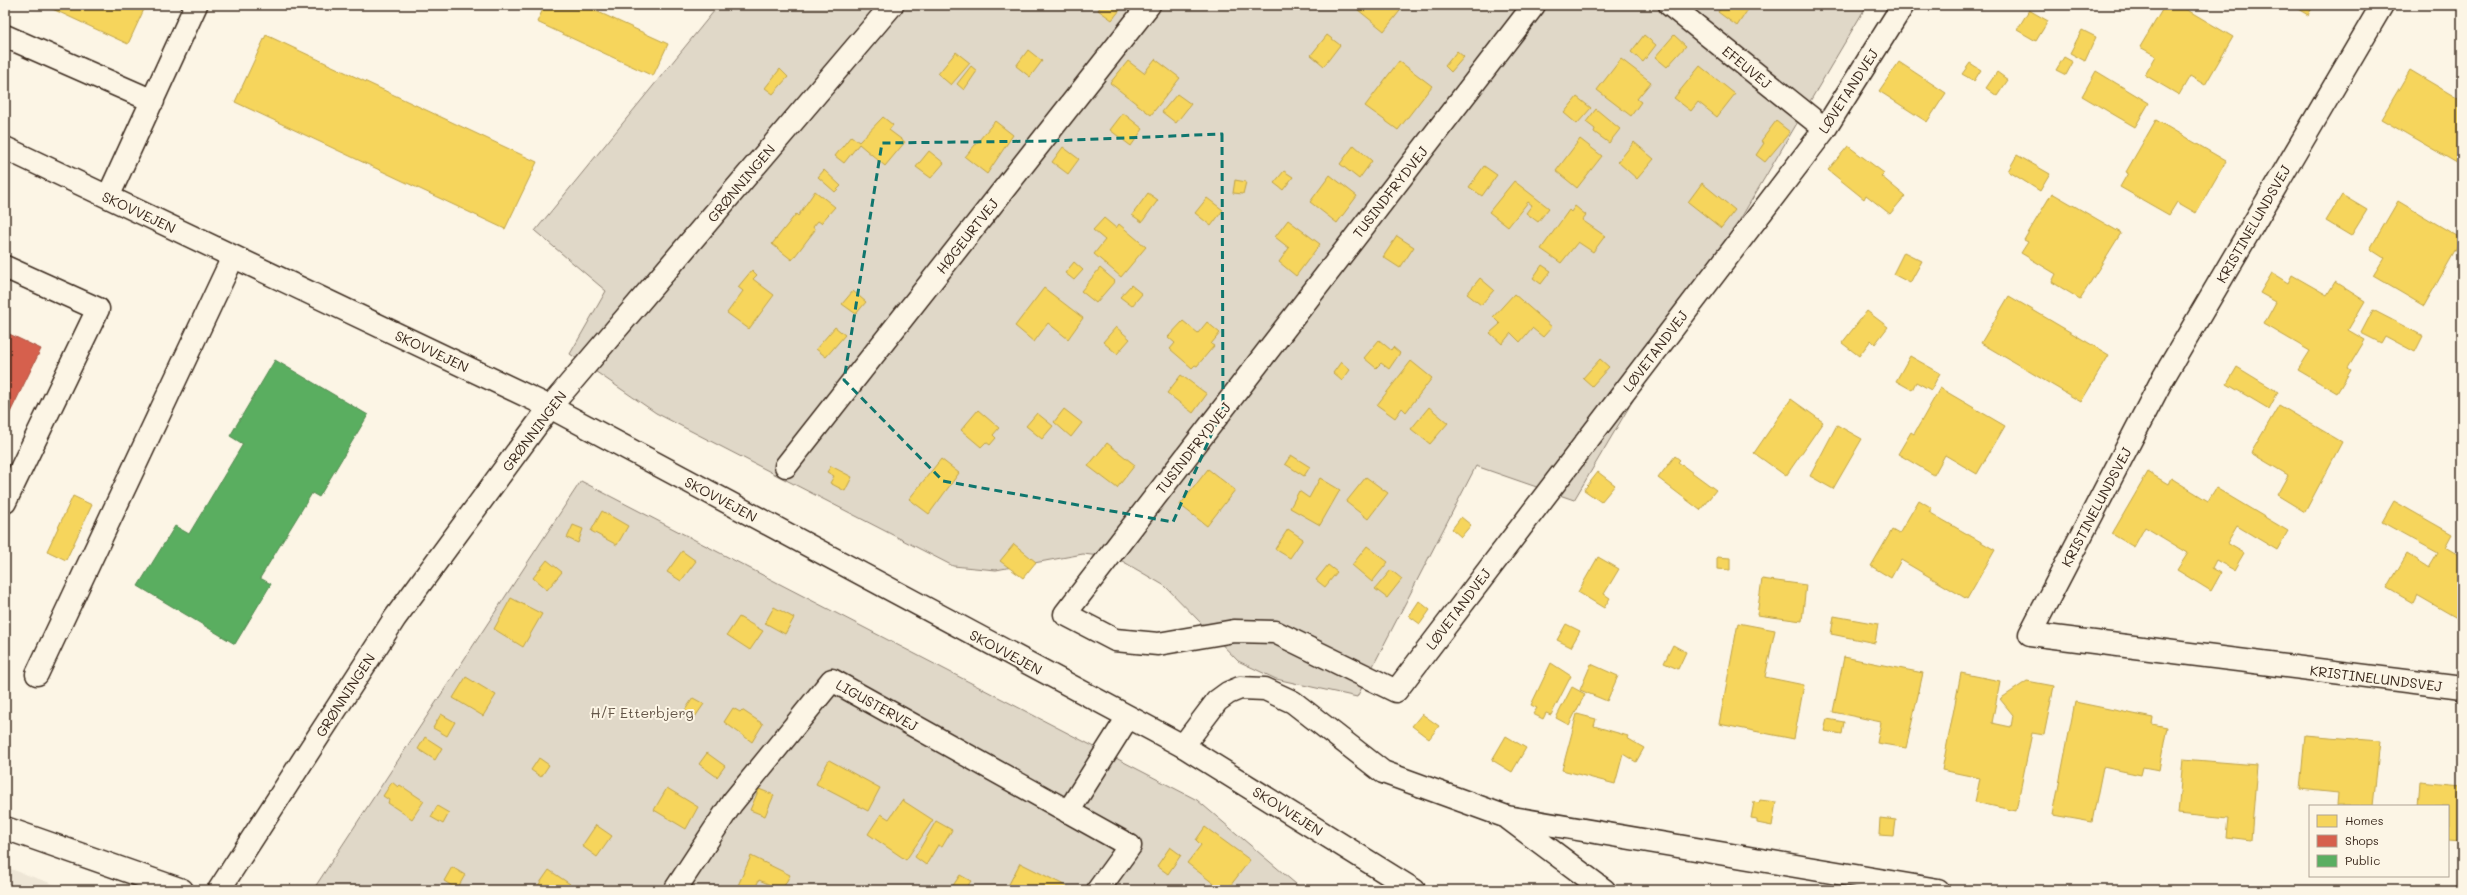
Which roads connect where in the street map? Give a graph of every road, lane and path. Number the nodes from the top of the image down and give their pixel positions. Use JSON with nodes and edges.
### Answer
{"nodes":[{"id":1,"x":196,"y":5,"type":"edge"},
{"id":2,"x":892,"y":5,"type":"edge"},
{"id":3,"x":1149,"y":5,"type":"edge"},
{"id":4,"x":1534,"y":5,"type":"edge"},
{"id":5,"x":1670,"y":5,"type":"edge"},
{"id":6,"x":1903,"y":5,"type":"edge"},
{"id":7,"x":2382,"y":5,"type":"edge"},
{"id":8,"x":5,"y":36,"type":"edge"},
{"id":9,"x":153,"y":101,"type":"junction"},
{"id":10,"x":1825,"y":129,"type":"junction"},
{"id":11,"x":5,"y":148,"type":"edge"},
{"id":12,"x":108,"y":197,"type":"junction"},
{"id":13,"x":233,"y":257,"type":"junction"},
{"id":14,"x":5,"y":267,"type":"edge"},
{"id":15,"x":550,"y":407,"type":"junction"},
{"id":16,"x":786,"y":466,"type":"dead end"},
{"id":17,"x":5,"y":502,"type":"edge"},
{"id":18,"x":37,"y":674,"type":"dead end"},
{"id":19,"x":2462,"y":688,"type":"edge"},
{"id":20,"x":1396,"y":691,"type":"joint"},
{"id":21,"x":1128,"y":717,"type":"junction"},
{"id":22,"x":1183,"y":746,"type":"junction"},
{"id":23,"x":1068,"y":812,"type":"junction"},
{"id":24,"x":1507,"y":817,"type":"junction"},
{"id":25,"x":5,"y":828,"type":"edge"},
{"id":26,"x":182,"y":890,"type":"edge"},
{"id":27,"x":219,"y":890,"type":"edge"},
{"id":28,"x":675,"y":890,"type":"edge"},
{"id":29,"x":1098,"y":890,"type":"edge"},
{"id":30,"x":1414,"y":890,"type":"edge"},
{"id":31,"x":1604,"y":890,"type":"edge"},
{"id":32,"x":1938,"y":890,"type":"edge"}],
"edges":[{"from":1,"to":9,"type":"street"},
{"from":2,"to":15,"type":"street","name":"GRØNNINGEN"},
{"from":3,"to":16,"type":"street","name":"HØGEURTVEJ"},
{"from":4,"to":20,"type":"street","name":"TUSINDFRYDVEJ"},
{"from":5,"to":10,"type":"street","name":"EFEUVEJ"},
{"from":6,"to":10,"type":"street","name":"LØVETANDVEJ"},
{"from":7,"to":19,"type":"street","name":"KRISTINELUNDSVEJ"},
{"from":8,"to":9,"type":"street"},
{"from":9,"to":12,"type":"street"},
{"from":10,"to":20,"type":"street","name":"LØVETANDVEJ"},
{"from":11,"to":12,"type":"street","name":"SKOVVEJEN"},
{"from":12,"to":13,"type":"street","name":"SKOVVEJEN"},
{"from":13,"to":15,"type":"street","name":"SKOVVEJEN"},
{"from":13,"to":18,"type":"street"},
{"from":14,"to":17,"type":"street"},
{"from":15,"to":21,"type":"street","name":"SKOVVEJEN"},
{"from":15,"to":27,"type":"street","name":"GRØNNINGEN"},
{"from":21,"to":22,"type":"street","name":"SKOVVEJEN"},
{"from":21,"to":23,"type":"street"},
{"from":22,"to":24,"type":"street"},
{"from":22,"to":30,"type":"street","name":"SKOVVEJEN"},
{"from":23,"to":28,"type":"street","name":"LIGUSTERVEJ"},
{"from":23,"to":29,"type":"street","name":"LIGUSTERVEJ"},
{"from":24,"to":31,"type":"street"},
{"from":24,"to":32,"type":"street"},
{"from":25,"to":26,"type":"street"}]}
